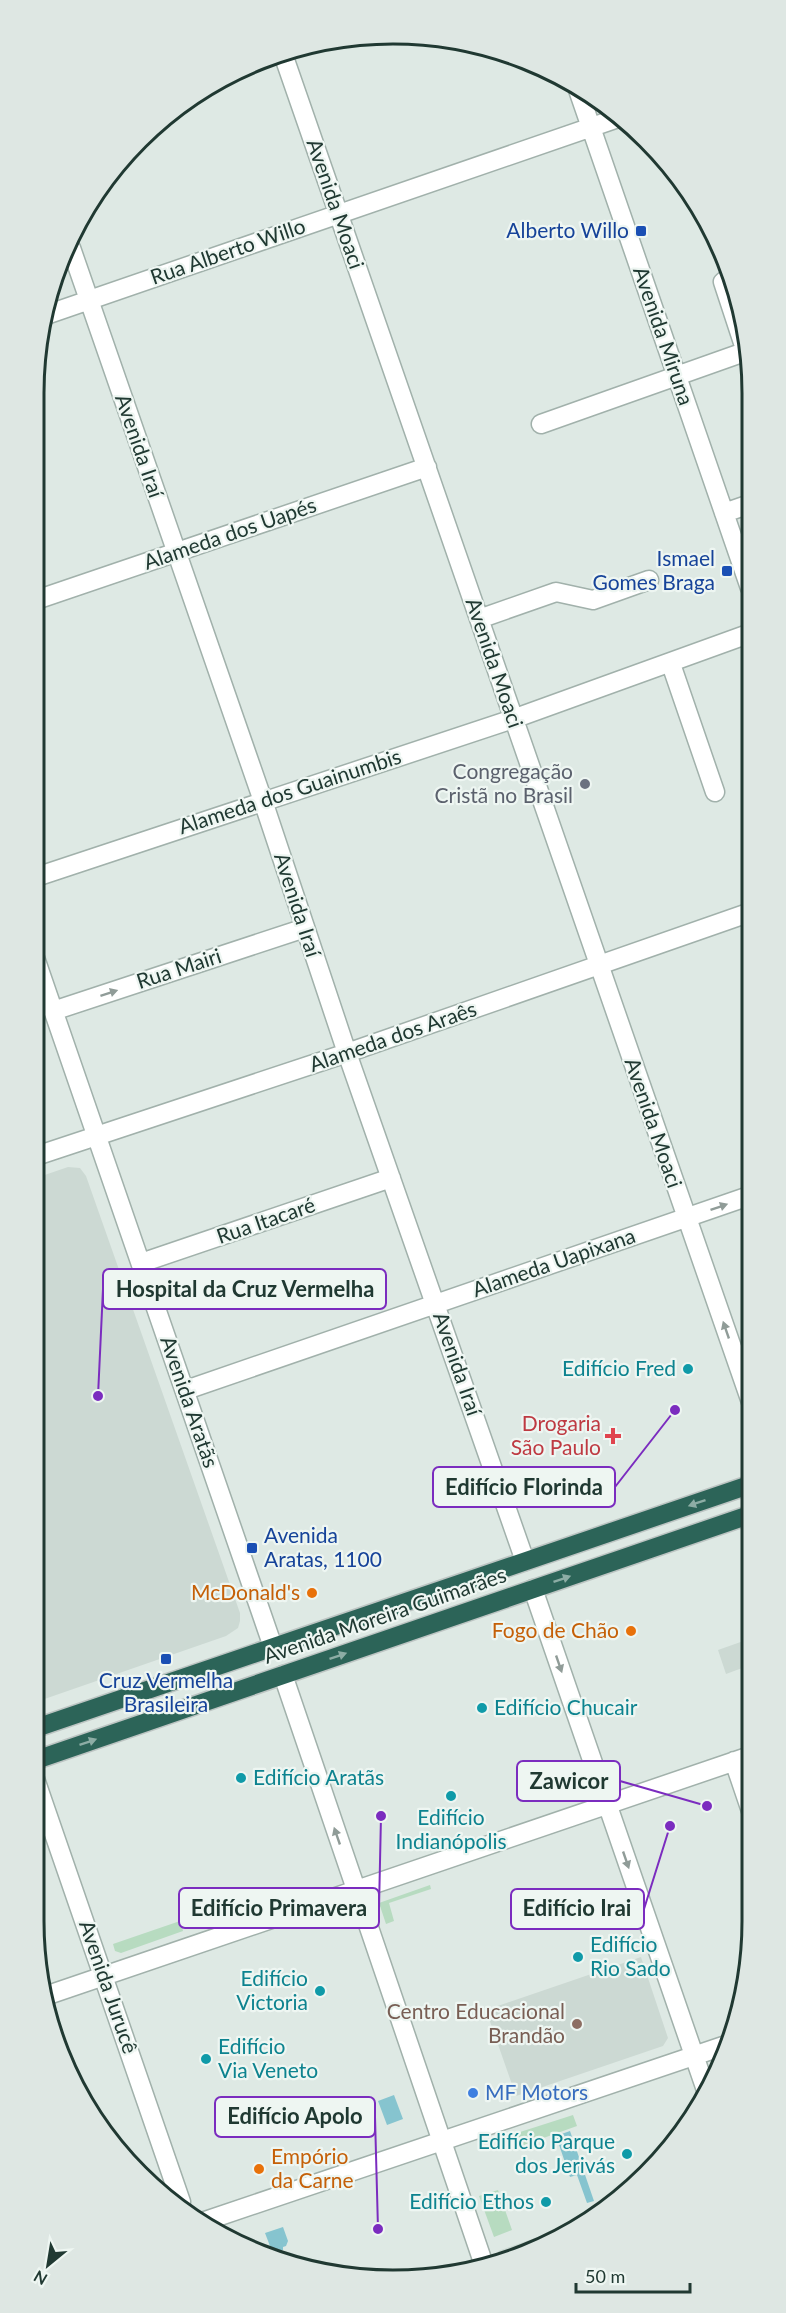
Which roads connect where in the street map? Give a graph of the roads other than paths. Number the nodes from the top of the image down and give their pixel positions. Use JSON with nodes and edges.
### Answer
{"nodes":[{"id":1,"x":285,"y":61,"type":"edge"},
{"id":2,"x":581,"y":98,"type":"edge"},
{"id":3,"x":611,"y":120,"type":"edge"},
{"id":4,"x":591,"y":127,"type":"junction"},
{"id":5,"x":339,"y":214,"type":"junction"},
{"id":6,"x":73,"y":253,"type":"edge"},
{"id":7,"x":724,"y":281,"type":"edge"},
{"id":8,"x":88,"y":300,"type":"junction"},
{"id":9,"x":732,"y":306,"type":"edge"},
{"id":10,"x":53,"y":313,"type":"edge"},
{"id":11,"x":741,"y":354,"type":"edge"},
{"id":12,"x":677,"y":376,"type":"junction"},
{"id":13,"x":541,"y":424,"type":"dead end"},
{"id":14,"x":427,"y":467,"type":"junction"},
{"id":15,"x":742,"y":507,"type":"edge"},
{"id":16,"x":724,"y":513,"type":"junction"},
{"id":17,"x":177,"y":551,"type":"junction"},
{"id":18,"x":742,"y":565,"type":"edge"},
{"id":19,"x":649,"y":580,"type":"dead end"},
{"id":20,"x":44,"y":597,"type":"edge"},
{"id":21,"x":479,"y":619,"type":"junction"},
{"id":22,"x":742,"y":636,"type":"edge"},
{"id":23,"x":671,"y":664,"type":"junction"},
{"id":24,"x":513,"y":718,"type":"junction"},
{"id":25,"x":715,"y":792,"type":"dead end"},
{"id":26,"x":263,"y":801,"type":"junction"},
{"id":27,"x":44,"y":874,"type":"edge"},
{"id":28,"x":742,"y":915,"type":"edge"},
{"id":29,"x":305,"y":927,"type":"junction"},
{"id":30,"x":599,"y":966,"type":"junction"},
{"id":31,"x":44,"y":984,"type":"edge"},
{"id":32,"x":53,"y":1011,"type":"junction"},
{"id":33,"x":347,"y":1053,"type":"junction"},
{"id":34,"x":97,"y":1134,"type":"junction"},
{"id":35,"x":44,"y":1153,"type":"edge"},
{"id":36,"x":391,"y":1178,"type":"junction"},
{"id":37,"x":742,"y":1198,"type":"edge"},
{"id":38,"x":686,"y":1218,"type":"junction"},
{"id":39,"x":141,"y":1263,"type":"junction"},
{"id":40,"x":435,"y":1303,"type":"junction"},
{"id":41,"x":742,"y":1378,"type":"edge"},
{"id":42,"x":186,"y":1390,"type":"junction"},
{"id":43,"x":742,"y":1487,"type":"edge"},
{"id":44,"x":742,"y":1517,"type":"edge"},
{"id":45,"x":525,"y":1561,"type":"junction"},
{"id":46,"x":533,"y":1589,"type":"junction"},
{"id":47,"x":273,"y":1647,"type":"junction"},
{"id":48,"x":283,"y":1675,"type":"junction"},
{"id":49,"x":44,"y":1725,"type":"edge"},
{"id":50,"x":44,"y":1757,"type":"edge"},
{"id":51,"x":742,"y":1758,"type":"edge"},
{"id":52,"x":734,"y":1761,"type":"junction"},
{"id":53,"x":742,"y":1785,"type":"edge"},
{"id":54,"x":44,"y":1804,"type":"edge"},
{"id":55,"x":607,"y":1804,"type":"junction"},
{"id":56,"x":356,"y":1891,"type":"junction"},
{"id":57,"x":104,"y":1976,"type":"junction"},
{"id":58,"x":51,"y":1994,"type":"edge"},
{"id":59,"x":718,"y":2048,"type":"edge"},
{"id":60,"x":694,"y":2056,"type":"junction"},
{"id":61,"x":703,"y":2082,"type":"edge"},
{"id":62,"x":441,"y":2140,"type":"junction"},
{"id":63,"x":179,"y":2196,"type":"edge"},
{"id":64,"x":211,"y":2219,"type":"edge"},
{"id":65,"x":482,"y":2258,"type":"edge"}],
"edges":[{"from":1,"to":5,"type":"street","name":"Avenida Moaci"},
{"from":2,"to":4,"type":"street","name":"Avenida Miruna"},
{"from":3,"to":4,"type":"street","name":"Rua Alberto Willo"},
{"from":4,"to":5,"type":"street","name":"Rua Alberto Willo"},
{"from":4,"to":12,"type":"street","name":"Avenida Miruna"},
{"from":5,"to":8,"type":"street","name":"Rua Alberto Willo"},
{"from":5,"to":14,"type":"street","name":"Avenida Moaci"},
{"from":6,"to":8,"type":"street","name":"Avenida Iraí"},
{"from":7,"to":9,"type":"street"},
{"from":8,"to":10,"type":"street","name":"Rua Alberto Willo"},
{"from":8,"to":17,"type":"street","name":"Avenida Iraí"},
{"from":11,"to":12,"type":"street"},
{"from":12,"to":13,"type":"street"},
{"from":12,"to":16,"type":"street","name":"Avenida Miruna"},
{"from":14,"to":17,"type":"street","name":"Alameda dos Uapés"},
{"from":14,"to":21,"type":"street","name":"Avenida Moaci"},
{"from":15,"to":16,"type":"street"},
{"from":16,"to":18,"type":"street","name":"Avenida Miruna"},
{"from":17,"to":20,"type":"street","name":"Alameda dos Uapés"},
{"from":17,"to":26,"type":"street","name":"Avenida Iraí"},
{"from":19,"to":21,"type":"street"},
{"from":21,"to":24,"type":"street","name":"Avenida Moaci"},
{"from":22,"to":23,"type":"street","name":"Alameda dos Guainumbis"},
{"from":23,"to":24,"type":"street","name":"Alameda dos Guainumbis"},
{"from":23,"to":25,"type":"street"},
{"from":24,"to":26,"type":"street","name":"Alameda dos Guainumbis"},
{"from":24,"to":30,"type":"street","name":"Avenida Moaci"},
{"from":26,"to":27,"type":"street","name":"Alameda dos Guainumbis"},
{"from":26,"to":29,"type":"street","name":"Avenida Iraí"},
{"from":28,"to":30,"type":"street","name":"Alameda dos Araês"},
{"from":32,"to":29,"type":"street","name":"Rua Mairi","one_way":true},
{"from":29,"to":33,"type":"street","name":"Avenida Iraí"},
{"from":30,"to":33,"type":"street","name":"Alameda dos Araês"},
{"from":30,"to":38,"type":"street","name":"Avenida Moaci"},
{"from":31,"to":32,"type":"street","name":"Avenida Aratãs"},
{"from":32,"to":34,"type":"street","name":"Avenida Aratãs"},
{"from":33,"to":34,"type":"street","name":"Alameda dos Araês"},
{"from":33,"to":36,"type":"street","name":"Avenida Iraí"},
{"from":34,"to":35,"type":"street","name":"Alameda dos Araês"},
{"from":34,"to":39,"type":"street","name":"Avenida Aratãs"},
{"from":36,"to":39,"type":"street","name":"Rua Itacaré"},
{"from":36,"to":40,"type":"street","name":"Avenida Iraí"},
{"from":38,"to":37,"type":"street","name":"Alameda Uapixana","one_way":true},
{"from":38,"to":40,"type":"street","name":"Alameda Uapixana"},
{"from":41,"to":38,"type":"street","name":"Avenida Moaci","one_way":true},
{"from":39,"to":42,"type":"street","name":"Avenida Aratãs"},
{"from":40,"to":42,"type":"street","name":"Alameda Uapixana"},
{"from":40,"to":45,"type":"street","name":"Avenida Iraí"},
{"from":42,"to":47,"type":"street","name":"Avenida Aratãs"},
{"from":43,"to":45,"type":"highway","name":"Avenida Moreira Guimarães","one_way":true},
{"from":46,"to":44,"type":"highway","name":"Avenida Moreira Guimarães","one_way":true},
{"from":45,"to":47,"type":"highway","name":"Avenida Moreira Guimarães"},
{"from":48,"to":46,"type":"highway","name":"Avenida Moreira Guimarães","one_way":true},
{"from":46,"to":55,"type":"street","one_way":true},
{"from":47,"to":49,"type":"highway","name":"Avenida Moreira Guimarães"},
{"from":50,"to":48,"type":"highway","name":"Avenida Moreira Guimarães","one_way":true},
{"from":56,"to":48,"type":"street","one_way":true},
{"from":51,"to":52,"type":"street"},
{"from":52,"to":53,"type":"street"},
{"from":52,"to":55,"type":"street"},
{"from":54,"to":57,"type":"street","name":"Avenida Jurucê"},
{"from":55,"to":56,"type":"street"},
{"from":55,"to":60,"type":"street","one_way":true},
{"from":56,"to":57,"type":"street"},
{"from":56,"to":62,"type":"street"},
{"from":57,"to":58,"type":"street"},
{"from":57,"to":63,"type":"street","name":"Avenida Jurucê"},
{"from":59,"to":60,"type":"street"},
{"from":60,"to":61,"type":"street"},
{"from":60,"to":62,"type":"street"},
{"from":62,"to":64,"type":"street"},
{"from":62,"to":65,"type":"street"}]}
